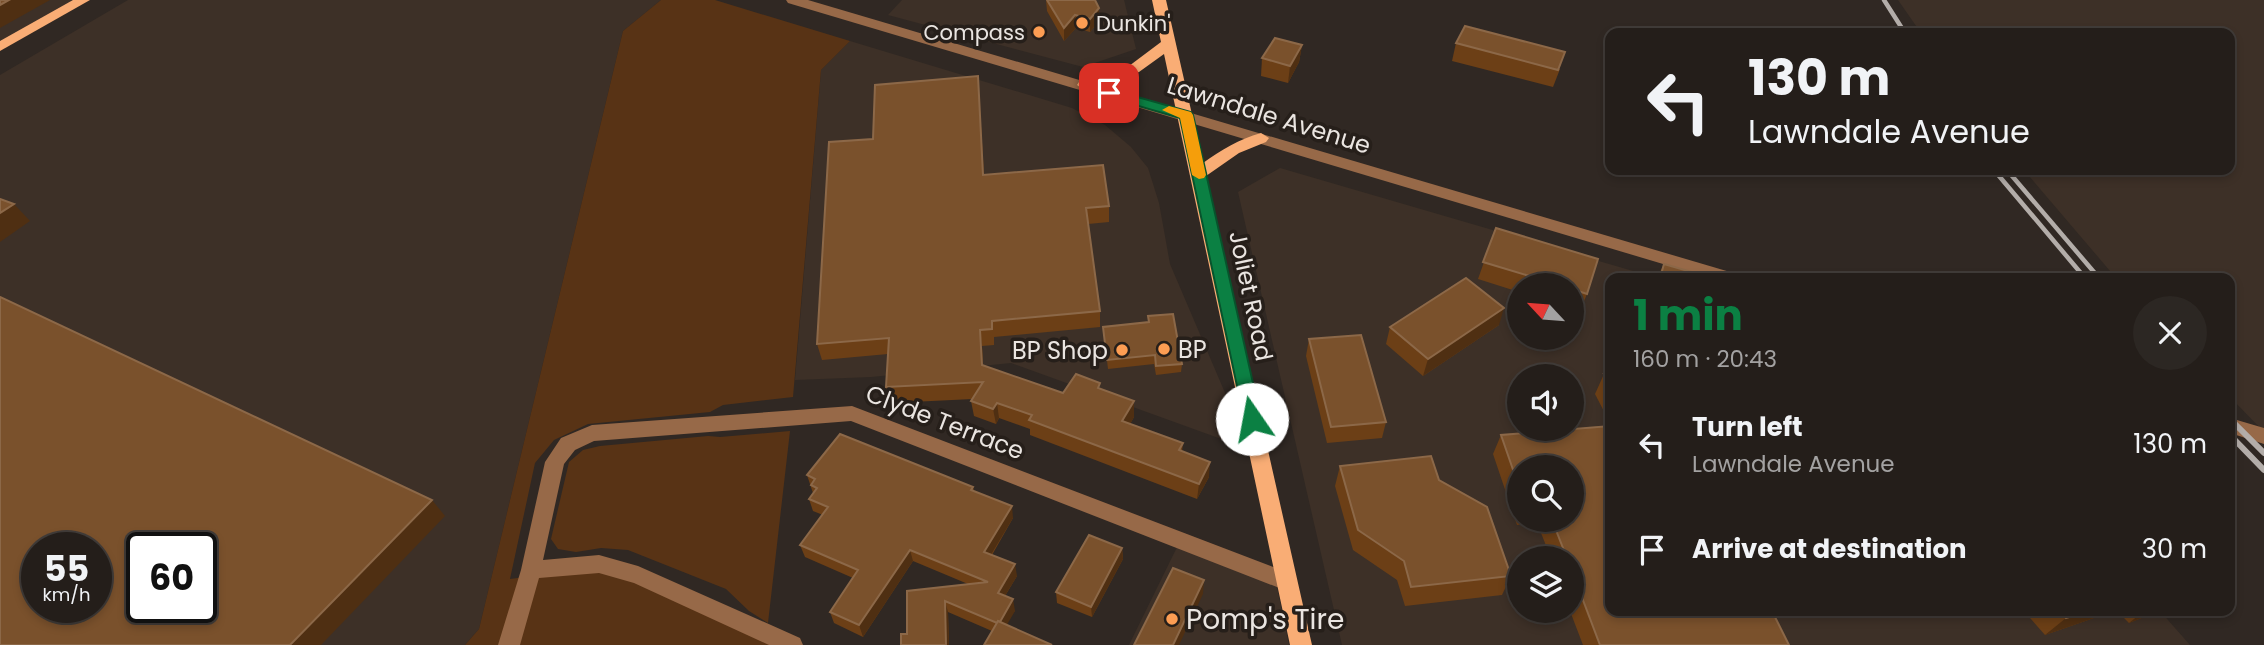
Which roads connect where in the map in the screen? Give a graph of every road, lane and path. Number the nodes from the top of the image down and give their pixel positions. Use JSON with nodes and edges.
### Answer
{"nodes":[{"id":1,"x":83,"y":0,"type":"edge"},
{"id":2,"x":793,"y":0,"type":"edge"},
{"id":3,"x":1159,"y":0,"type":"edge"},
{"id":4,"x":1169,"y":43,"type":"junction"},
{"id":5,"x":0,"y":47,"type":"edge"},
{"id":6,"x":1084,"y":85,"type":"junction"},
{"id":7,"x":1186,"y":115,"type":"junction"},
{"id":8,"x":1261,"y":138,"type":"junction"},
{"id":9,"x":1199,"y":173,"type":"junction"},
{"id":10,"x":1713,"y":273,"type":"edge"},
{"id":11,"x":2235,"y":427,"type":"edge"},
{"id":12,"x":2264,"y":436,"type":"edge"},
{"id":13,"x":531,"y":570,"type":"junction"},
{"id":14,"x":1287,"y":582,"type":"junction"},
{"id":15,"x":509,"y":645,"type":"edge"},
{"id":16,"x":792,"y":645,"type":"edge"},
{"id":17,"x":1301,"y":645,"type":"edge"}],
"edges":[{"from":1,"to":5,"type":"main road"},
{"from":2,"to":6,"type":"street","name":"Lawndale Avenue"},
{"from":3,"to":4,"type":"main road","name":"Joliet Road"},
{"from":4,"to":6,"type":"main road"},
{"from":4,"to":7,"type":"main road","name":"Joliet Road"},
{"from":6,"to":7,"type":"street","name":"Lawndale Avenue"},
{"from":7,"to":8,"type":"street","name":"Lawndale Avenue"},
{"from":7,"to":9,"type":"main road","name":"Joliet Road"},
{"from":8,"to":9,"type":"main road"},
{"from":8,"to":10,"type":"street","name":"Lawndale Avenue"},
{"from":9,"to":14,"type":"main road","name":"Joliet Road"},
{"from":11,"to":12,"type":"street"},
{"from":13,"to":14,"type":"street","name":"Clyde Terrace"},
{"from":13,"to":15,"type":"street"},
{"from":13,"to":16,"type":"street"},
{"from":14,"to":17,"type":"main road","name":"Joliet Road"}]}
